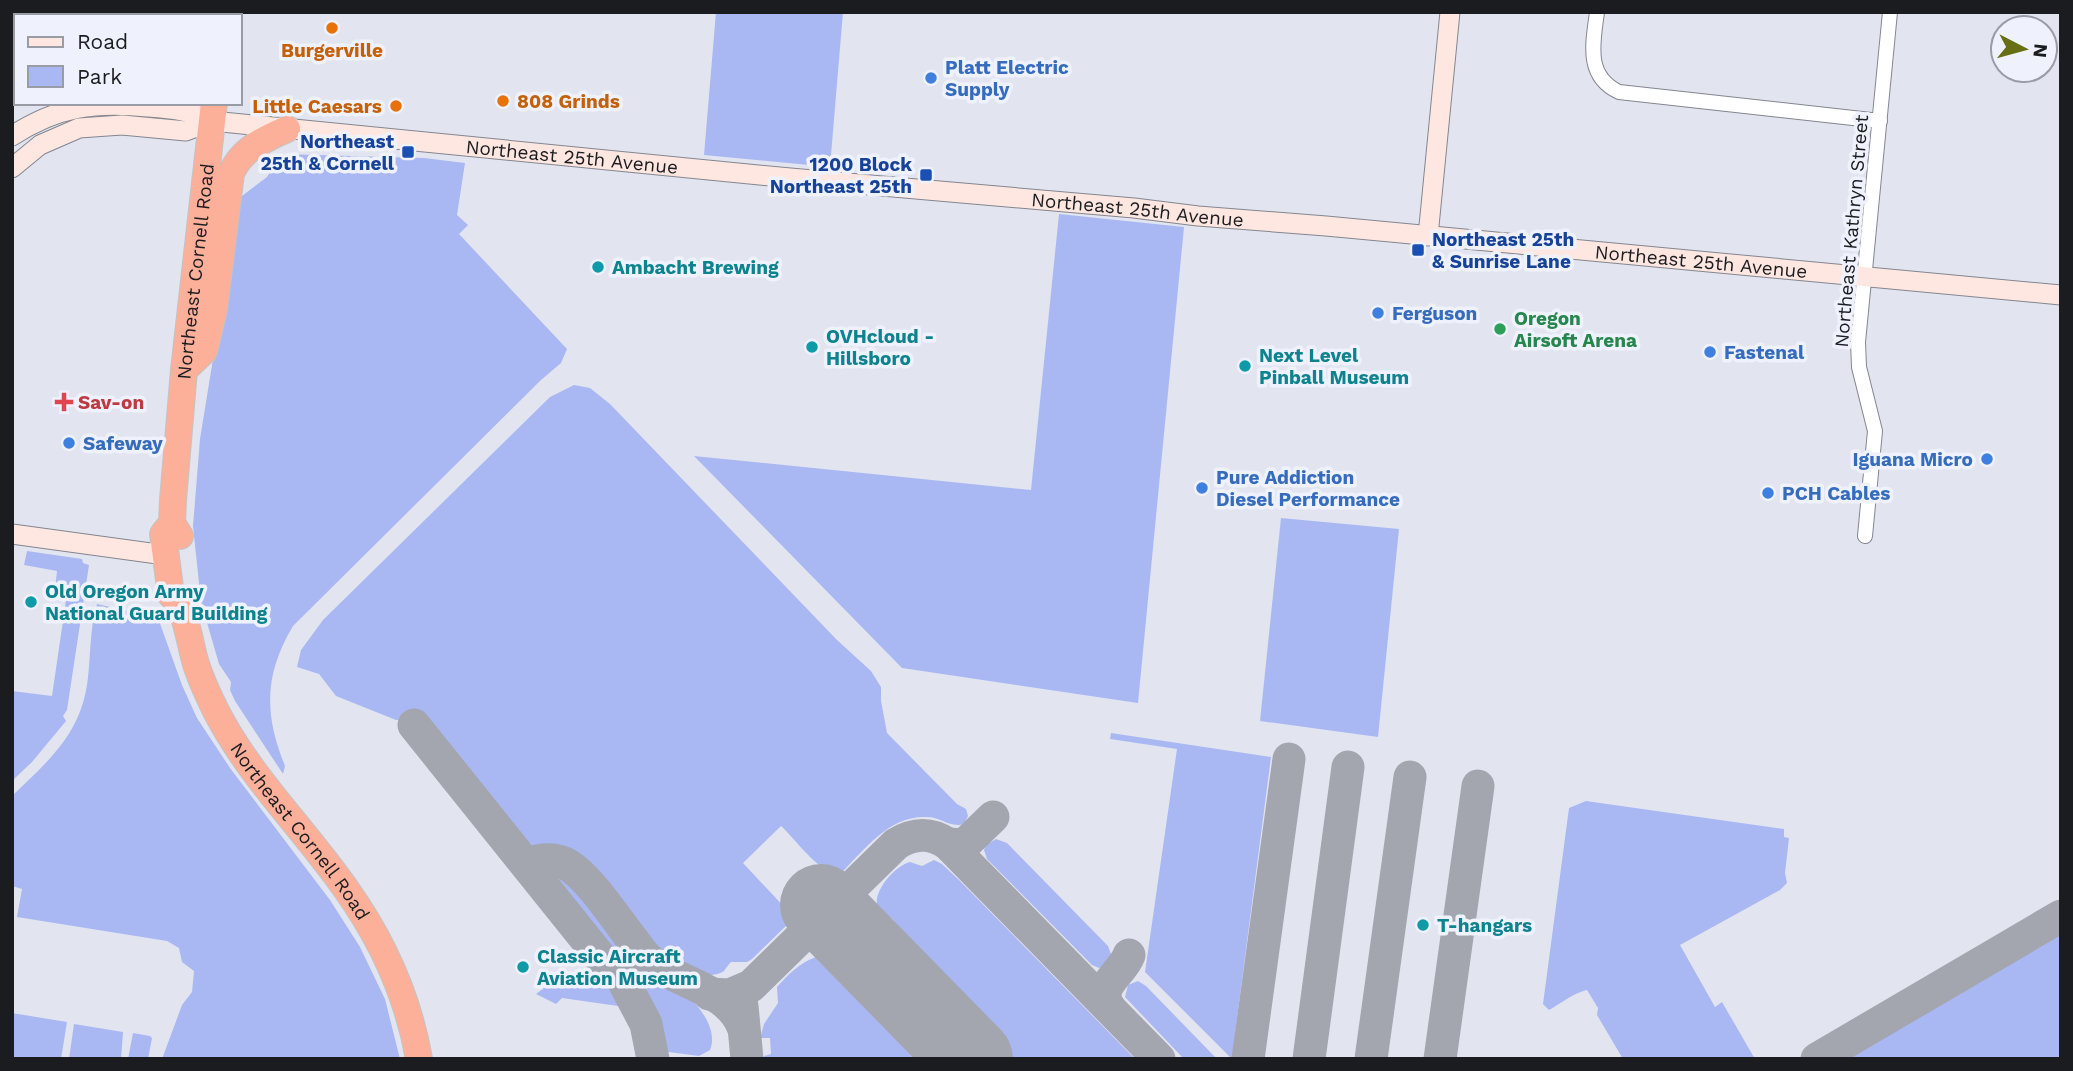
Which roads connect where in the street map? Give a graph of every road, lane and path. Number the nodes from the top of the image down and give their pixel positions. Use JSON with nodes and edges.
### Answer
{"nodes":[{"id":1,"x":1450,"y":12,"type":"edge"},
{"id":2,"x":1597,"y":12,"type":"edge"},
{"id":3,"x":1890,"y":12,"type":"edge"},
{"id":4,"x":99,"y":105,"type":"edge"},
{"id":5,"x":117,"y":105,"type":"edge"},
{"id":6,"x":213,"y":112,"type":"edge"},
{"id":7,"x":1880,"y":121,"type":"junction"},
{"id":8,"x":287,"y":129,"type":"junction"},
{"id":9,"x":12,"y":136,"type":"edge"},
{"id":10,"x":12,"y":168,"type":"edge"},
{"id":11,"x":1428,"y":236,"type":"junction"},
{"id":12,"x":1864,"y":278,"type":"junction"},
{"id":13,"x":2061,"y":295,"type":"edge"},
{"id":14,"x":184,"y":370,"type":"junction"},
{"id":15,"x":172,"y":523,"type":"junction"},
{"id":16,"x":12,"y":534,"type":"edge"},
{"id":17,"x":1865,"y":536,"type":"dead end"},
{"id":18,"x":165,"y":555,"type":"junction"},
{"id":19,"x":179,"y":603,"type":"junction"},
{"id":20,"x":419,"y":1059,"type":"edge"}],
"edges":[{"from":1,"to":11,"type":"main road"},
{"from":2,"to":7,"type":"street"},
{"from":3,"to":7,"type":"street","name":"Northeast Kathryn Street"},
{"from":4,"to":9,"type":"main road","name":"Northeast 25th Avenue"},
{"from":5,"to":6,"type":"main road","name":"Northeast 25th Avenue"},
{"from":6,"to":8,"type":"main road","name":"Northeast 25th Avenue"},
{"from":6,"to":10,"type":"main road","name":"Northeast 25th Avenue"},
{"from":6,"to":14,"type":"highway","name":"Northeast Cornell Road"},
{"from":7,"to":12,"type":"street","name":"Northeast Kathryn Street"},
{"from":8,"to":11,"type":"main road","name":"Northeast 25th Avenue"},
{"from":8,"to":14,"type":"highway"},
{"from":11,"to":12,"type":"main road","name":"Northeast 25th Avenue"},
{"from":12,"to":13,"type":"main road","name":"Northeast 25th Avenue"},
{"from":12,"to":17,"type":"street","name":"Northeast Kathryn Street"},
{"from":14,"to":15,"type":"highway","name":"Northeast Cornell Road"},
{"from":15,"to":18,"type":"highway","name":"Northeast Cornell Road"},
{"from":15,"to":19,"type":"highway","name":"Northeast Cornell Road"},
{"from":16,"to":18,"type":"main road"},
{"from":18,"to":19,"type":"highway","name":"Northeast Cornell Road"},
{"from":19,"to":20,"type":"highway","name":"Northeast Cornell Road"}]}
